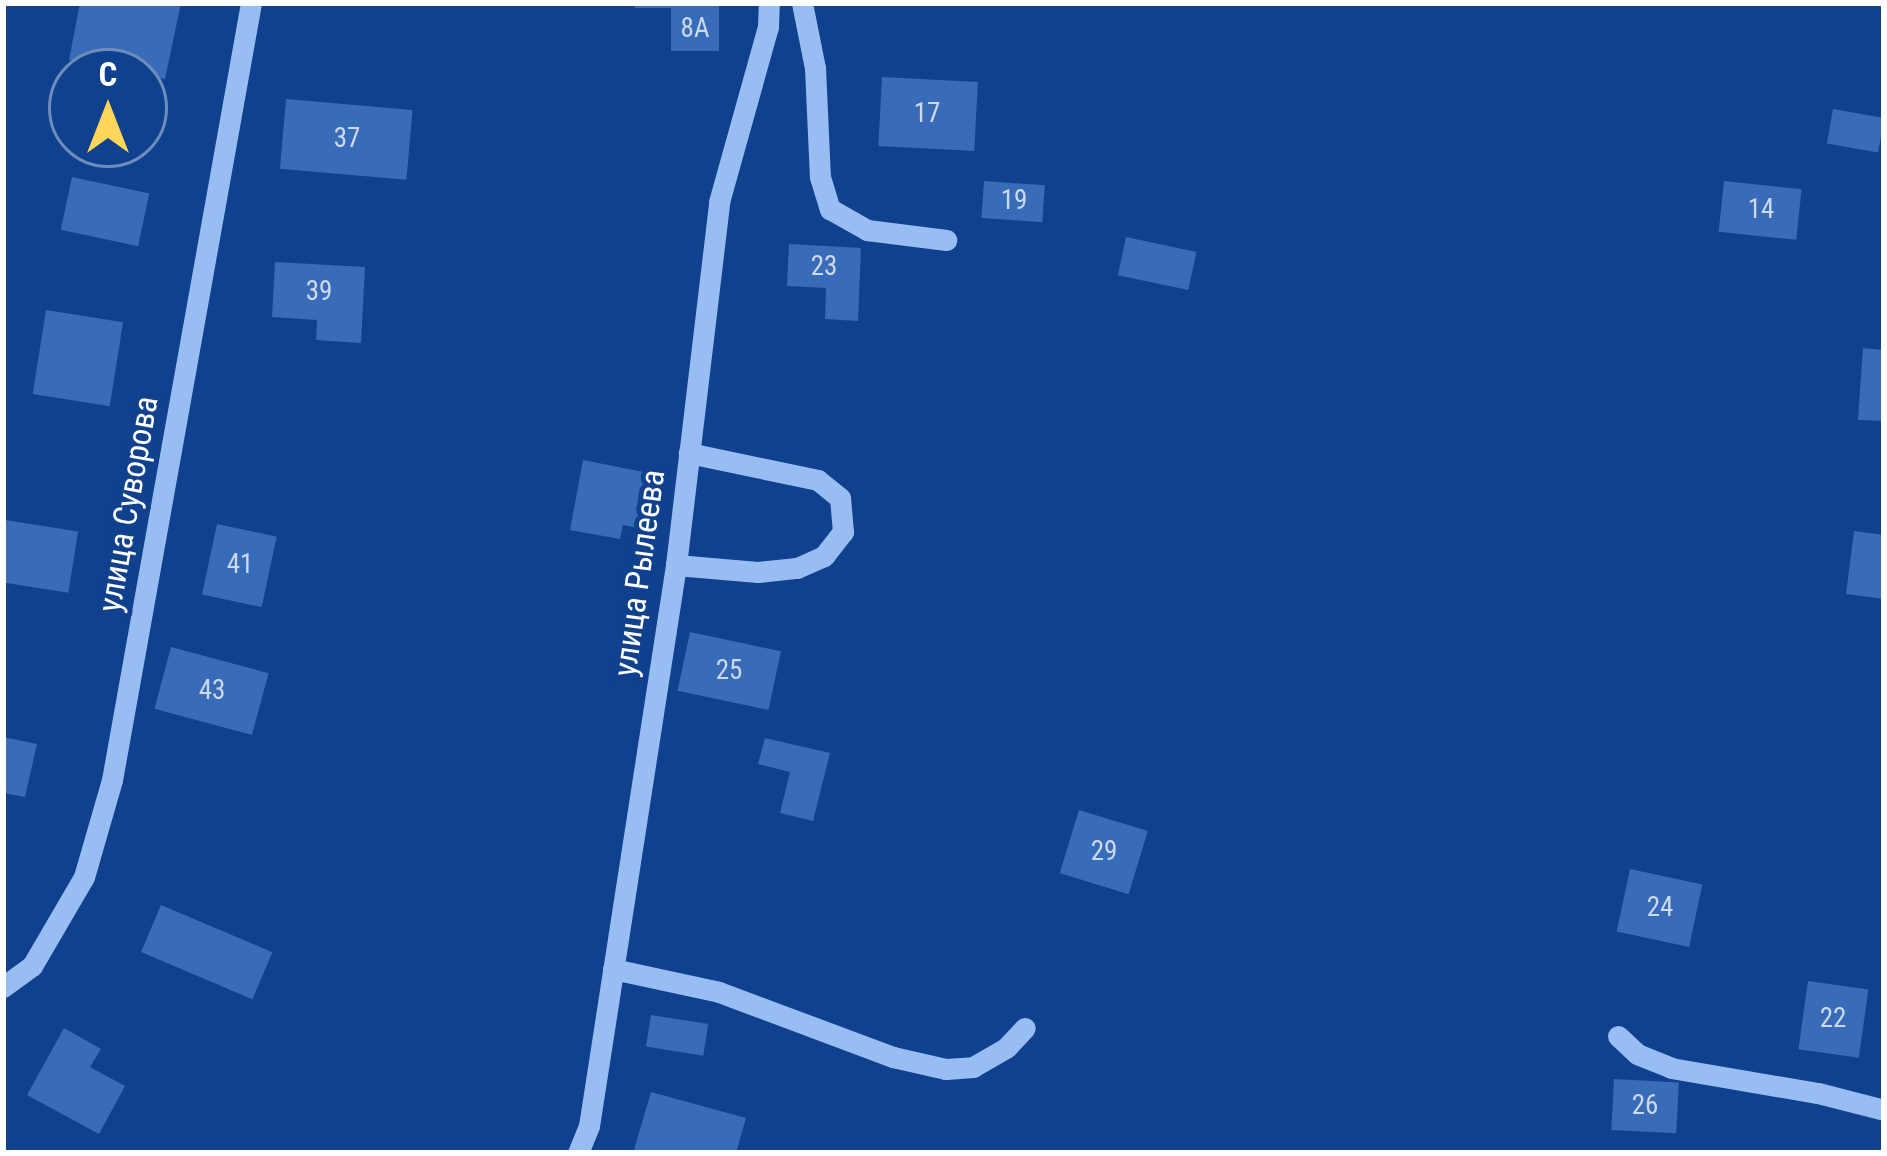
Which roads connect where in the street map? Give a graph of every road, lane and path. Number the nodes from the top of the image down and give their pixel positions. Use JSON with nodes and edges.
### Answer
{"nodes":[{"id":1,"x":251,"y":3,"type":"edge"},
{"id":2,"x":769,"y":3,"type":"edge"},
{"id":3,"x":802,"y":3,"type":"edge"},
{"id":4,"x":946,"y":240,"type":"dead end"},
{"id":5,"x":689,"y":453,"type":"junction"},
{"id":6,"x":676,"y":566,"type":"junction"},
{"id":7,"x":613,"y":969,"type":"junction"},
{"id":8,"x":3,"y":987,"type":"edge"},
{"id":9,"x":1025,"y":1028,"type":"dead end"},
{"id":10,"x":1618,"y":1036,"type":"dead end"},
{"id":11,"x":1884,"y":1110,"type":"edge"},
{"id":12,"x":578,"y":1153,"type":"edge"}],
"edges":[{"from":1,"to":8,"type":"street","name":"улица Суворова"},
{"from":2,"to":5,"type":"street","name":"улица Рылеева"},
{"from":3,"to":4,"type":"street"},
{"from":5,"to":6,"type":"street","name":"улица Рылеева"},
{"from":5,"to":6,"type":"street"},
{"from":6,"to":7,"type":"street","name":"улица Рылеева"},
{"from":7,"to":9,"type":"street"},
{"from":7,"to":12,"type":"street","name":"улица Рылеева"},
{"from":10,"to":11,"type":"street"}]}
